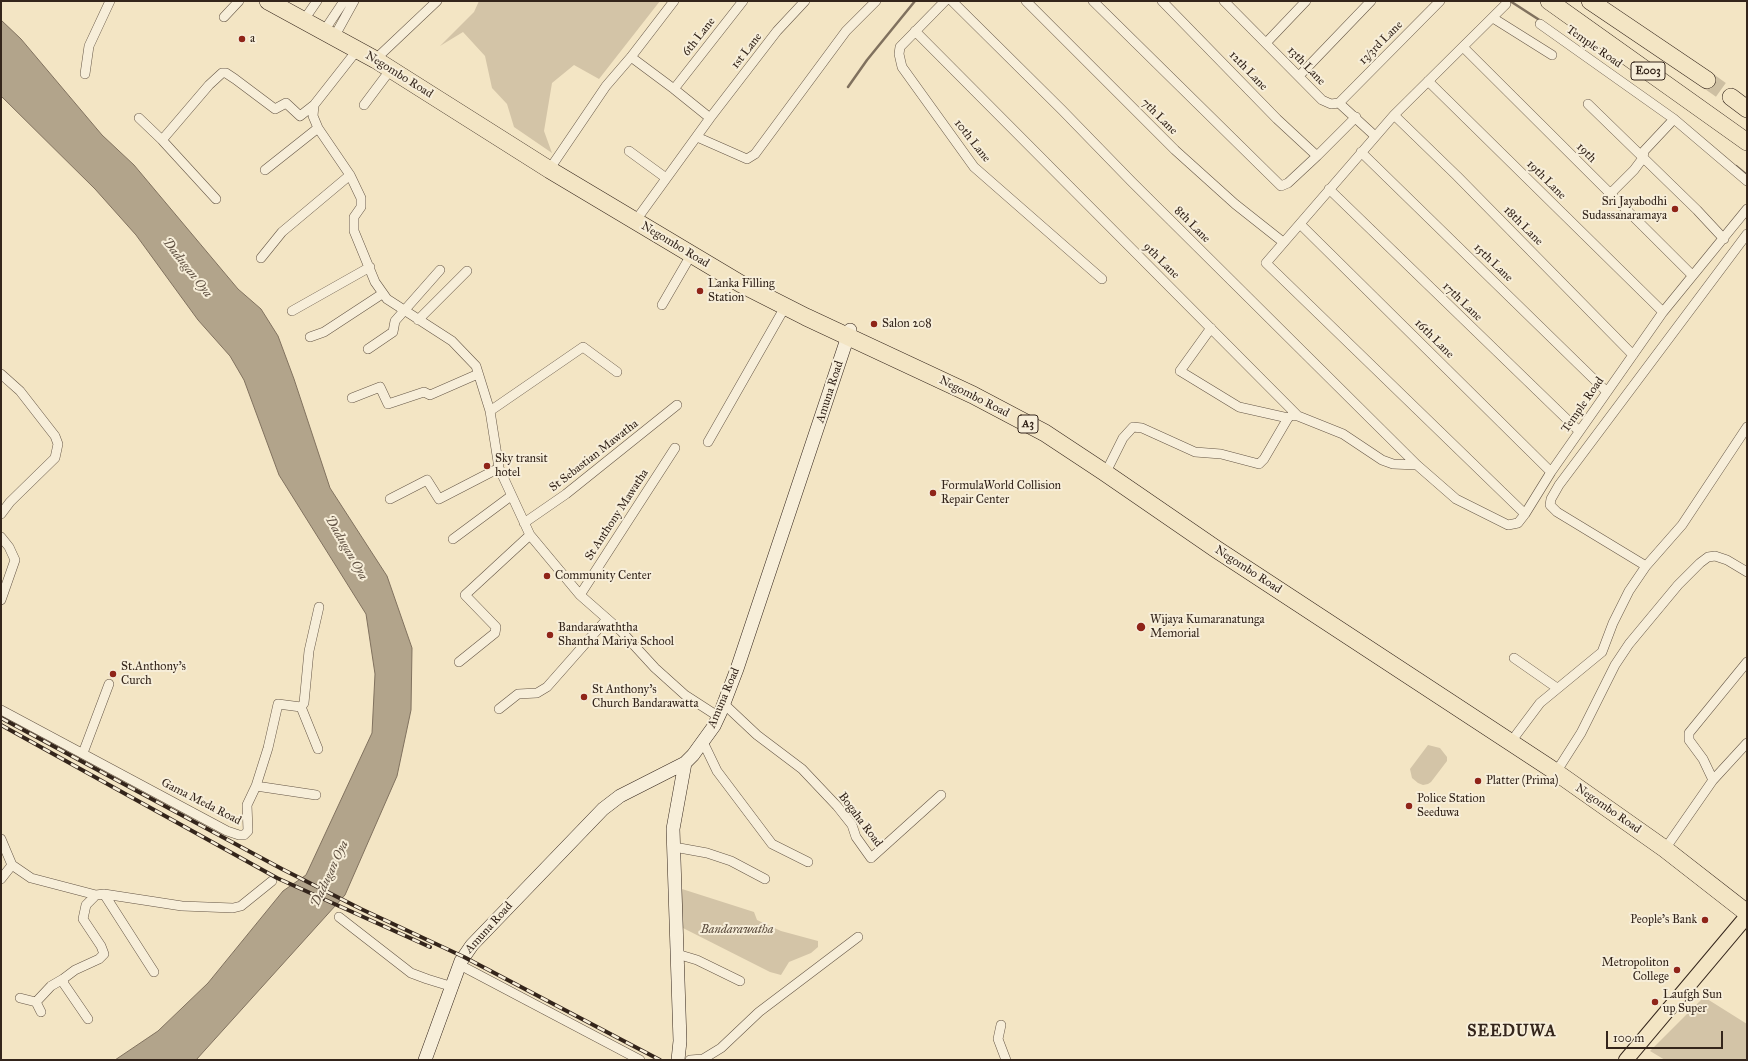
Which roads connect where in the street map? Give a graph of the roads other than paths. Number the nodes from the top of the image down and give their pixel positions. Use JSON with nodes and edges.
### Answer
{"nodes":[{"id":1,"x":110,"y":1,"type":"edge"},
{"id":2,"x":239,"y":1,"type":"edge"},
{"id":3,"x":268,"y":1,"type":"edge"},
{"id":4,"x":284,"y":1,"type":"edge"},
{"id":5,"x":344,"y":1,"type":"edge"},
{"id":6,"x":354,"y":1,"type":"edge"},
{"id":7,"x":437,"y":1,"type":"edge"},
{"id":8,"x":674,"y":1,"type":"edge"},
{"id":9,"x":744,"y":1,"type":"edge"},
{"id":10,"x":805,"y":1,"type":"edge"},
{"id":11,"x":876,"y":1,"type":"edge"},
{"id":12,"x":945,"y":1,"type":"edge"},
{"id":13,"x":952,"y":1,"type":"edge"},
{"id":14,"x":1026,"y":1,"type":"edge"},
{"id":15,"x":1093,"y":1,"type":"edge"},
{"id":16,"x":1162,"y":1,"type":"edge"},
{"id":17,"x":1224,"y":1,"type":"edge"},
{"id":18,"x":1306,"y":1,"type":"edge"},
{"id":19,"x":1371,"y":1,"type":"edge"},
{"id":20,"x":1440,"y":1,"type":"edge"},
{"id":21,"x":1549,"y":1,"type":"edge"},
{"id":22,"x":1590,"y":1,"type":"edge"},
{"id":23,"x":1506,"y":4,"type":"dead end"},
{"id":24,"x":313,"y":8,"type":"edge"},
{"id":25,"x":224,"y":17,"type":"dead end"},
{"id":26,"x":1493,"y":18,"type":"junction"},
{"id":27,"x":1540,"y":24,"type":"dead end"},
{"id":28,"x":333,"y":27,"type":"junction"},
{"id":29,"x":915,"y":31,"type":"junction"},
{"id":30,"x":1266,"y":43,"type":"junction"},
{"id":31,"x":1463,"y":47,"type":"junction"},
{"id":32,"x":358,"y":49,"type":"junction"},
{"id":33,"x":381,"y":54,"type":"junction"},
{"id":34,"x":1552,"y":55,"type":"dead end"},
{"id":35,"x":631,"y":57,"type":"junction"},
{"id":36,"x":391,"y":69,"type":"junction"},
{"id":37,"x":85,"y":74,"type":"dead end"},
{"id":38,"x":1299,"y":76,"type":"junction"},
{"id":39,"x":1707,"y":80,"type":"tunnel mouth"},
{"id":40,"x":1428,"y":81,"type":"junction"},
{"id":41,"x":674,"y":89,"type":"junction"},
{"id":42,"x":1731,"y":97,"type":"tunnel mouth"},
{"id":43,"x":1340,"y":103,"type":"junction"},
{"id":44,"x":1588,"y":104,"type":"dead end"},
{"id":45,"x":314,"y":105,"type":"junction"},
{"id":46,"x":364,"y":105,"type":"dead end"},
{"id":47,"x":1747,"y":109,"type":"edge"},
{"id":48,"x":1394,"y":115,"type":"junction"},
{"id":49,"x":1356,"y":117,"type":"junction"},
{"id":50,"x":139,"y":118,"type":"dead end"},
{"id":51,"x":710,"y":118,"type":"junction"},
{"id":52,"x":1674,"y":119,"type":"junction"},
{"id":53,"x":318,"y":128,"type":"junction"},
{"id":54,"x":1375,"y":136,"type":"junction"},
{"id":55,"x":697,"y":137,"type":"junction"},
{"id":56,"x":162,"y":140,"type":"junction"},
{"id":57,"x":1747,"y":142,"type":"edge"},
{"id":58,"x":628,"y":151,"type":"dead end"},
{"id":59,"x":1361,"y":152,"type":"junction"},
{"id":60,"x":1317,"y":156,"type":"junction"},
{"id":61,"x":1643,"y":158,"type":"junction"},
{"id":62,"x":553,"y":164,"type":"junction"},
{"id":63,"x":265,"y":170,"type":"dead end"},
{"id":64,"x":350,"y":175,"type":"junction"},
{"id":65,"x":666,"y":178,"type":"junction"},
{"id":66,"x":1747,"y":181,"type":"edge"},
{"id":67,"x":1328,"y":189,"type":"junction"},
{"id":68,"x":1610,"y":194,"type":"junction"},
{"id":69,"x":216,"y":199,"type":"dead end"},
{"id":70,"x":1747,"y":210,"type":"edge"},
{"id":71,"x":640,"y":216,"type":"junction"},
{"id":72,"x":1300,"y":224,"type":"junction"},
{"id":73,"x":1747,"y":234,"type":"edge"},
{"id":74,"x":1724,"y":239,"type":"junction"},
{"id":75,"x":1283,"y":242,"type":"junction"},
{"id":76,"x":691,"y":255,"type":"junction"},
{"id":77,"x":261,"y":258,"type":"dead end"},
{"id":78,"x":370,"y":267,"type":"junction"},
{"id":79,"x":440,"y":270,"type":"dead end"},
{"id":80,"x":467,"y":271,"type":"dead end"},
{"id":81,"x":1692,"y":276,"type":"junction"},
{"id":82,"x":1102,"y":279,"type":"dead end"},
{"id":83,"x":382,"y":294,"type":"junction"},
{"id":84,"x":662,"y":305,"type":"dead end"},
{"id":85,"x":785,"y":307,"type":"junction"},
{"id":86,"x":404,"y":310,"type":"junction"},
{"id":87,"x":292,"y":311,"type":"dead end"},
{"id":88,"x":1663,"y":312,"type":"junction"},
{"id":89,"x":418,"y":320,"type":"junction"},
{"id":90,"x":1211,"y":328,"type":"junction"},
{"id":91,"x":848,"y":334,"type":"junction"},
{"id":92,"x":310,"y":337,"type":"dead end"},
{"id":93,"x":368,"y":350,"type":"dead end"},
{"id":94,"x":1633,"y":355,"type":"junction"},
{"id":95,"x":616,"y":372,"type":"dead end"},
{"id":96,"x":1,"y":374,"type":"edge"},
{"id":97,"x":478,"y":374,"type":"junction"},
{"id":98,"x":1607,"y":392,"type":"junction"},
{"id":99,"x":352,"y":398,"type":"dead end"},
{"id":100,"x":677,"y":405,"type":"dead end"},
{"id":101,"x":490,"y":411,"type":"junction"},
{"id":102,"x":1298,"y":416,"type":"junction"},
{"id":103,"x":1288,"y":418,"type":"junction"},
{"id":104,"x":1747,"y":427,"type":"edge"},
{"id":105,"x":1579,"y":431,"type":"junction"},
{"id":106,"x":708,"y":442,"type":"dead end"},
{"id":107,"x":675,"y":448,"type":"dead end"},
{"id":108,"x":1417,"y":465,"type":"junction"},
{"id":109,"x":1109,"y":466,"type":"junction"},
{"id":110,"x":499,"y":468,"type":"junction"},
{"id":111,"x":1551,"y":472,"type":"junction"},
{"id":112,"x":511,"y":496,"type":"junction"},
{"id":113,"x":390,"y":499,"type":"dead end"},
{"id":114,"x":1,"y":514,"type":"edge"},
{"id":115,"x":1525,"y":514,"type":"junction"},
{"id":116,"x":524,"y":523,"type":"junction"},
{"id":117,"x":530,"y":535,"type":"junction"},
{"id":118,"x":1,"y":537,"type":"edge"},
{"id":119,"x":452,"y":539,"type":"dead end"},
{"id":120,"x":1646,"y":566,"type":"junction"},
{"id":121,"x":1747,"y":572,"type":"edge"},
{"id":122,"x":580,"y":595,"type":"junction"},
{"id":123,"x":1,"y":600,"type":"edge"},
{"id":124,"x":319,"y":607,"type":"dead end"},
{"id":125,"x":607,"y":619,"type":"junction"},
{"id":126,"x":1514,"y":658,"type":"dead end"},
{"id":127,"x":458,"y":662,"type":"dead end"},
{"id":128,"x":1747,"y":662,"type":"edge"},
{"id":129,"x":109,"y":684,"type":"dead end"},
{"id":130,"x":1557,"y":688,"type":"junction"},
{"id":131,"x":724,"y":704,"type":"junction"},
{"id":132,"x":300,"y":707,"type":"junction"},
{"id":133,"x":498,"y":709,"type":"dead end"},
{"id":134,"x":1,"y":710,"type":"edge"},
{"id":135,"x":719,"y":717,"type":"junction"},
{"id":136,"x":1516,"y":735,"type":"junction"},
{"id":137,"x":703,"y":742,"type":"junction"},
{"id":138,"x":1747,"y":743,"type":"edge"},
{"id":139,"x":318,"y":749,"type":"dead end"},
{"id":140,"x":83,"y":754,"type":"junction"},
{"id":141,"x":686,"y":763,"type":"junction"},
{"id":142,"x":1560,"y":766,"type":"junction"},
{"id":143,"x":1713,"y":780,"type":"junction"},
{"id":144,"x":256,"y":786,"type":"junction"},
{"id":145,"x":941,"y":795,"type":"dead end"},
{"id":146,"x":316,"y":796,"type":"dead end"},
{"id":147,"x":1,"y":839,"type":"edge"},
{"id":148,"x":674,"y":847,"type":"junction"},
{"id":149,"x":1667,"y":847,"type":"junction"},
{"id":150,"x":808,"y":862,"type":"dead end"},
{"id":151,"x":12,"y":865,"type":"junction"},
{"id":152,"x":1,"y":879,"type":"edge"},
{"id":153,"x":765,"y":879,"type":"dead end"},
{"id":154,"x":272,"y":881,"type":"dead end"},
{"id":155,"x":100,"y":895,"type":"junction"},
{"id":156,"x":1747,"y":901,"type":"edge"},
{"id":157,"x":1747,"y":915,"type":"edge"},
{"id":158,"x":339,"y":916,"type":"dead end"},
{"id":159,"x":858,"y":937,"type":"dead end"},
{"id":160,"x":677,"y":954,"type":"junction"},
{"id":161,"x":460,"y":965,"type":"junction"},
{"id":162,"x":154,"y":972,"type":"dead end"},
{"id":163,"x":63,"y":979,"type":"junction"},
{"id":164,"x":740,"y":981,"type":"dead end"},
{"id":165,"x":453,"y":987,"type":"junction"},
{"id":166,"x":20,"y":998,"type":"dead end"},
{"id":167,"x":36,"y":1002,"type":"junction"},
{"id":168,"x":41,"y":1012,"type":"dead end"},
{"id":169,"x":88,"y":1019,"type":"dead end"},
{"id":170,"x":1001,"y":1025,"type":"dead end"},
{"id":171,"x":425,"y":1060,"type":"edge"},
{"id":172,"x":640,"y":1060,"type":"edge"},
{"id":173,"x":678,"y":1060,"type":"edge"},
{"id":174,"x":690,"y":1060,"type":"edge"},
{"id":175,"x":1006,"y":1060,"type":"edge"},
{"id":176,"x":1626,"y":1060,"type":"edge"}],
"edges":[{"from":1,"to":37,"type":"street"},
{"from":2,"to":25,"type":"street"},
{"from":3,"to":32,"type":"highway","name":"Negombo Road","number":"A3"},
{"from":4,"to":24,"type":"highway","name":"Negombo Road","number":"A3"},
{"from":5,"to":28,"type":"street"},
{"from":6,"to":28,"type":"street"},
{"from":7,"to":33,"type":"street"},
{"from":8,"to":35,"type":"street"},
{"from":9,"to":41,"type":"street","name":"6th Lane"},
{"from":10,"to":51,"type":"street","name":"1st Lane"},
{"from":11,"to":55,"type":"street"},
{"from":12,"to":29,"type":"street","name":"10th Lane"},
{"from":13,"to":108,"type":"street","name":"8th Lane"},
{"from":14,"to":75,"type":"street","name":"7th Lane"},
{"from":15,"to":60,"type":"street"},
{"from":16,"to":60,"type":"street","name":"12th Lane"},
{"from":17,"to":30,"type":"street","name":"13th Lane"},
{"from":18,"to":30,"type":"street"},
{"from":19,"to":38,"type":"street"},
{"from":20,"to":43,"type":"street","name":"13/3rd Lane"},
{"from":21,"to":57,"type":"highway","number":"E003"},
{"from":22,"to":39,"type":"highway","number":"E003"},
{"from":23,"to":26,"type":"street"},
{"from":24,"to":28,"type":"highway","name":"Negombo Road","number":"A3"},
{"from":26,"to":31,"type":"street"},
{"from":26,"to":34,"type":"street"},
{"from":27,"to":52,"type":"street","name":"Temple Road"},
{"from":28,"to":33,"type":"highway","name":"Negombo Road","number":"A3"},
{"from":29,"to":82,"type":"street","name":"10th Lane"},
{"from":29,"to":90,"type":"street","name":"9th Lane"},
{"from":30,"to":38,"type":"street","name":"13th Lane"},
{"from":31,"to":40,"type":"street"},
{"from":31,"to":68,"type":"street","name":"19th"},
{"from":32,"to":36,"type":"highway","name":"Negombo Road","number":"A3"},
{"from":32,"to":45,"type":"street"},
{"from":33,"to":62,"type":"highway","name":"Negombo Road","number":"A3"},
{"from":35,"to":41,"type":"street"},
{"from":35,"to":62,"type":"street"},
{"from":36,"to":46,"type":"street"},
{"from":36,"to":76,"type":"highway","name":"Negombo Road","number":"A3"},
{"from":38,"to":43,"type":"street","name":"13th Lane"},
{"from":40,"to":48,"type":"street"},
{"from":40,"to":88,"type":"street","name":"19th Lane"},
{"from":41,"to":51,"type":"street"},
{"from":42,"to":47,"type":"highway"},
{"from":43,"to":49,"type":"street","name":"13th Lane"},
{"from":44,"to":61,"type":"street"},
{"from":45,"to":53,"type":"street"},
{"from":45,"to":56,"type":"street"},
{"from":48,"to":54,"type":"street"},
{"from":48,"to":94,"type":"street","name":"18th Lane"},
{"from":49,"to":54,"type":"street","name":"13th Lane"},
{"from":49,"to":60,"type":"street"},
{"from":50,"to":56,"type":"street"},
{"from":51,"to":55,"type":"street","name":"1st Lane"},
{"from":52,"to":61,"type":"street"},
{"from":52,"to":66,"type":"street","name":"Temple Road"},
{"from":53,"to":63,"type":"street"},
{"from":53,"to":64,"type":"street"},
{"from":54,"to":59,"type":"street"},
{"from":55,"to":65,"type":"street","name":"1st Lane"},
{"from":56,"to":69,"type":"street"},
{"from":58,"to":65,"type":"street"},
{"from":59,"to":67,"type":"street"},
{"from":59,"to":98,"type":"street","name":"15th Lane"},
{"from":61,"to":68,"type":"street"},
{"from":61,"to":74,"type":"street"},
{"from":62,"to":71,"type":"highway","name":"Negombo Road","number":"A3"},
{"from":64,"to":77,"type":"street"},
{"from":64,"to":78,"type":"street"},
{"from":65,"to":71,"type":"street","name":"1st Lane"},
{"from":67,"to":72,"type":"street"},
{"from":67,"to":105,"type":"street","name":"17th Lane"},
{"from":68,"to":81,"type":"street","name":"19th"},
{"from":70,"to":74,"type":"street","name":"Temple Road"},
{"from":71,"to":91,"type":"highway","name":"Negombo Road","number":"A3"},
{"from":72,"to":75,"type":"street"},
{"from":72,"to":111,"type":"street","name":"16th Lane"},
{"from":73,"to":120,"type":"street"},
{"from":74,"to":81,"type":"street","name":"Temple Road"},
{"from":75,"to":115,"type":"street"},
{"from":76,"to":84,"type":"street"},
{"from":76,"to":85,"type":"highway","name":"Negombo Road","number":"A3"},
{"from":78,"to":83,"type":"street"},
{"from":78,"to":87,"type":"street"},
{"from":79,"to":86,"type":"street"},
{"from":80,"to":89,"type":"street"},
{"from":81,"to":88,"type":"street","name":"Temple Road"},
{"from":83,"to":86,"type":"street"},
{"from":83,"to":92,"type":"street"},
{"from":85,"to":91,"type":"highway","name":"Negombo Road","number":"A3"},
{"from":85,"to":106,"type":"street"},
{"from":86,"to":89,"type":"street"},
{"from":86,"to":93,"type":"street"},
{"from":88,"to":94,"type":"street","name":"Temple Road"},
{"from":89,"to":97,"type":"street"},
{"from":90,"to":102,"type":"street","name":"9th Lane"},
{"from":90,"to":103,"type":"street"},
{"from":91,"to":109,"type":"highway","name":"Negombo Road","number":"A3"},
{"from":91,"to":131,"type":"street","name":"Amuna Road"},
{"from":91,"to":149,"type":"highway","name":"Negombo Road","number":"A3"},
{"from":94,"to":98,"type":"street","name":"Temple Road"},
{"from":95,"to":101,"type":"street"},
{"from":96,"to":114,"type":"street"},
{"from":97,"to":99,"type":"street"},
{"from":97,"to":101,"type":"street"},
{"from":98,"to":105,"type":"street","name":"Temple Road"},
{"from":100,"to":116,"type":"street","name":"St Sebastian Mawatha"},
{"from":101,"to":110,"type":"street"},
{"from":102,"to":103,"type":"street"},
{"from":102,"to":108,"type":"street","name":"9th Lane"},
{"from":103,"to":109,"type":"street"},
{"from":104,"to":120,"type":"street"},
{"from":105,"to":111,"type":"street","name":"Temple Road"},
{"from":107,"to":122,"type":"street","name":"St Anthony Mawatha"},
{"from":108,"to":115,"type":"street","name":"Temple Road"},
{"from":109,"to":136,"type":"highway","name":"Negombo Road","number":"A3"},
{"from":110,"to":112,"type":"street"},
{"from":110,"to":113,"type":"street"},
{"from":111,"to":115,"type":"street","name":"Temple Road"},
{"from":112,"to":116,"type":"street"},
{"from":112,"to":119,"type":"street"},
{"from":116,"to":117,"type":"street"},
{"from":117,"to":122,"type":"street"},
{"from":117,"to":127,"type":"street"},
{"from":118,"to":123,"type":"street"},
{"from":120,"to":130,"type":"street"},
{"from":121,"to":142,"type":"street"},
{"from":122,"to":125,"type":"street"},
{"from":124,"to":132,"type":"street"},
{"from":125,"to":133,"type":"street"},
{"from":125,"to":135,"type":"street"},
{"from":126,"to":130,"type":"street"},
{"from":128,"to":143,"type":"street"},
{"from":129,"to":140,"type":"street"},
{"from":130,"to":136,"type":"street"},
{"from":131,"to":135,"type":"street","name":"Amuna Road"},
{"from":131,"to":145,"type":"street","name":"Bogaha Road"},
{"from":132,"to":139,"type":"street"},
{"from":132,"to":144,"type":"street","name":"Gama Meda Road"},
{"from":134,"to":140,"type":"street","name":"Gama Meda Road"},
{"from":135,"to":137,"type":"street","name":"Amuna Road"},
{"from":136,"to":142,"type":"highway","name":"Negombo Road","number":"A3"},
{"from":137,"to":141,"type":"street","name":"Amuna Road"},
{"from":137,"to":150,"type":"street"},
{"from":138,"to":143,"type":"street"},
{"from":140,"to":144,"type":"street","name":"Gama Meda Road"},
{"from":141,"to":148,"type":"street"},
{"from":141,"to":161,"type":"street","name":"Amuna Road"},
{"from":142,"to":149,"type":"highway","name":"Negombo Road","number":"A3"},
{"from":143,"to":149,"type":"street"},
{"from":144,"to":146,"type":"street"},
{"from":147,"to":151,"type":"street"},
{"from":148,"to":153,"type":"street"},
{"from":148,"to":160,"type":"street"},
{"from":149,"to":156,"type":"highway","name":"Negombo Road","number":"A3"},
{"from":149,"to":157,"type":"highway","name":"Negombo Road","number":"A3"},
{"from":151,"to":152,"type":"street"},
{"from":151,"to":155,"type":"street"},
{"from":154,"to":155,"type":"street"},
{"from":155,"to":162,"type":"street"},
{"from":155,"to":163,"type":"street"},
{"from":157,"to":176,"type":"main road"},
{"from":158,"to":165,"type":"street"},
{"from":159,"to":174,"type":"street"},
{"from":160,"to":164,"type":"street"},
{"from":160,"to":173,"type":"street"},
{"from":161,"to":165,"type":"street","name":"Amuna Road"},
{"from":161,"to":172,"type":"street"},
{"from":163,"to":167,"type":"street"},
{"from":163,"to":169,"type":"street"},
{"from":165,"to":171,"type":"street","name":"Amuna Road"},
{"from":166,"to":167,"type":"street"},
{"from":167,"to":168,"type":"street"},
{"from":170,"to":175,"type":"street"}]}
